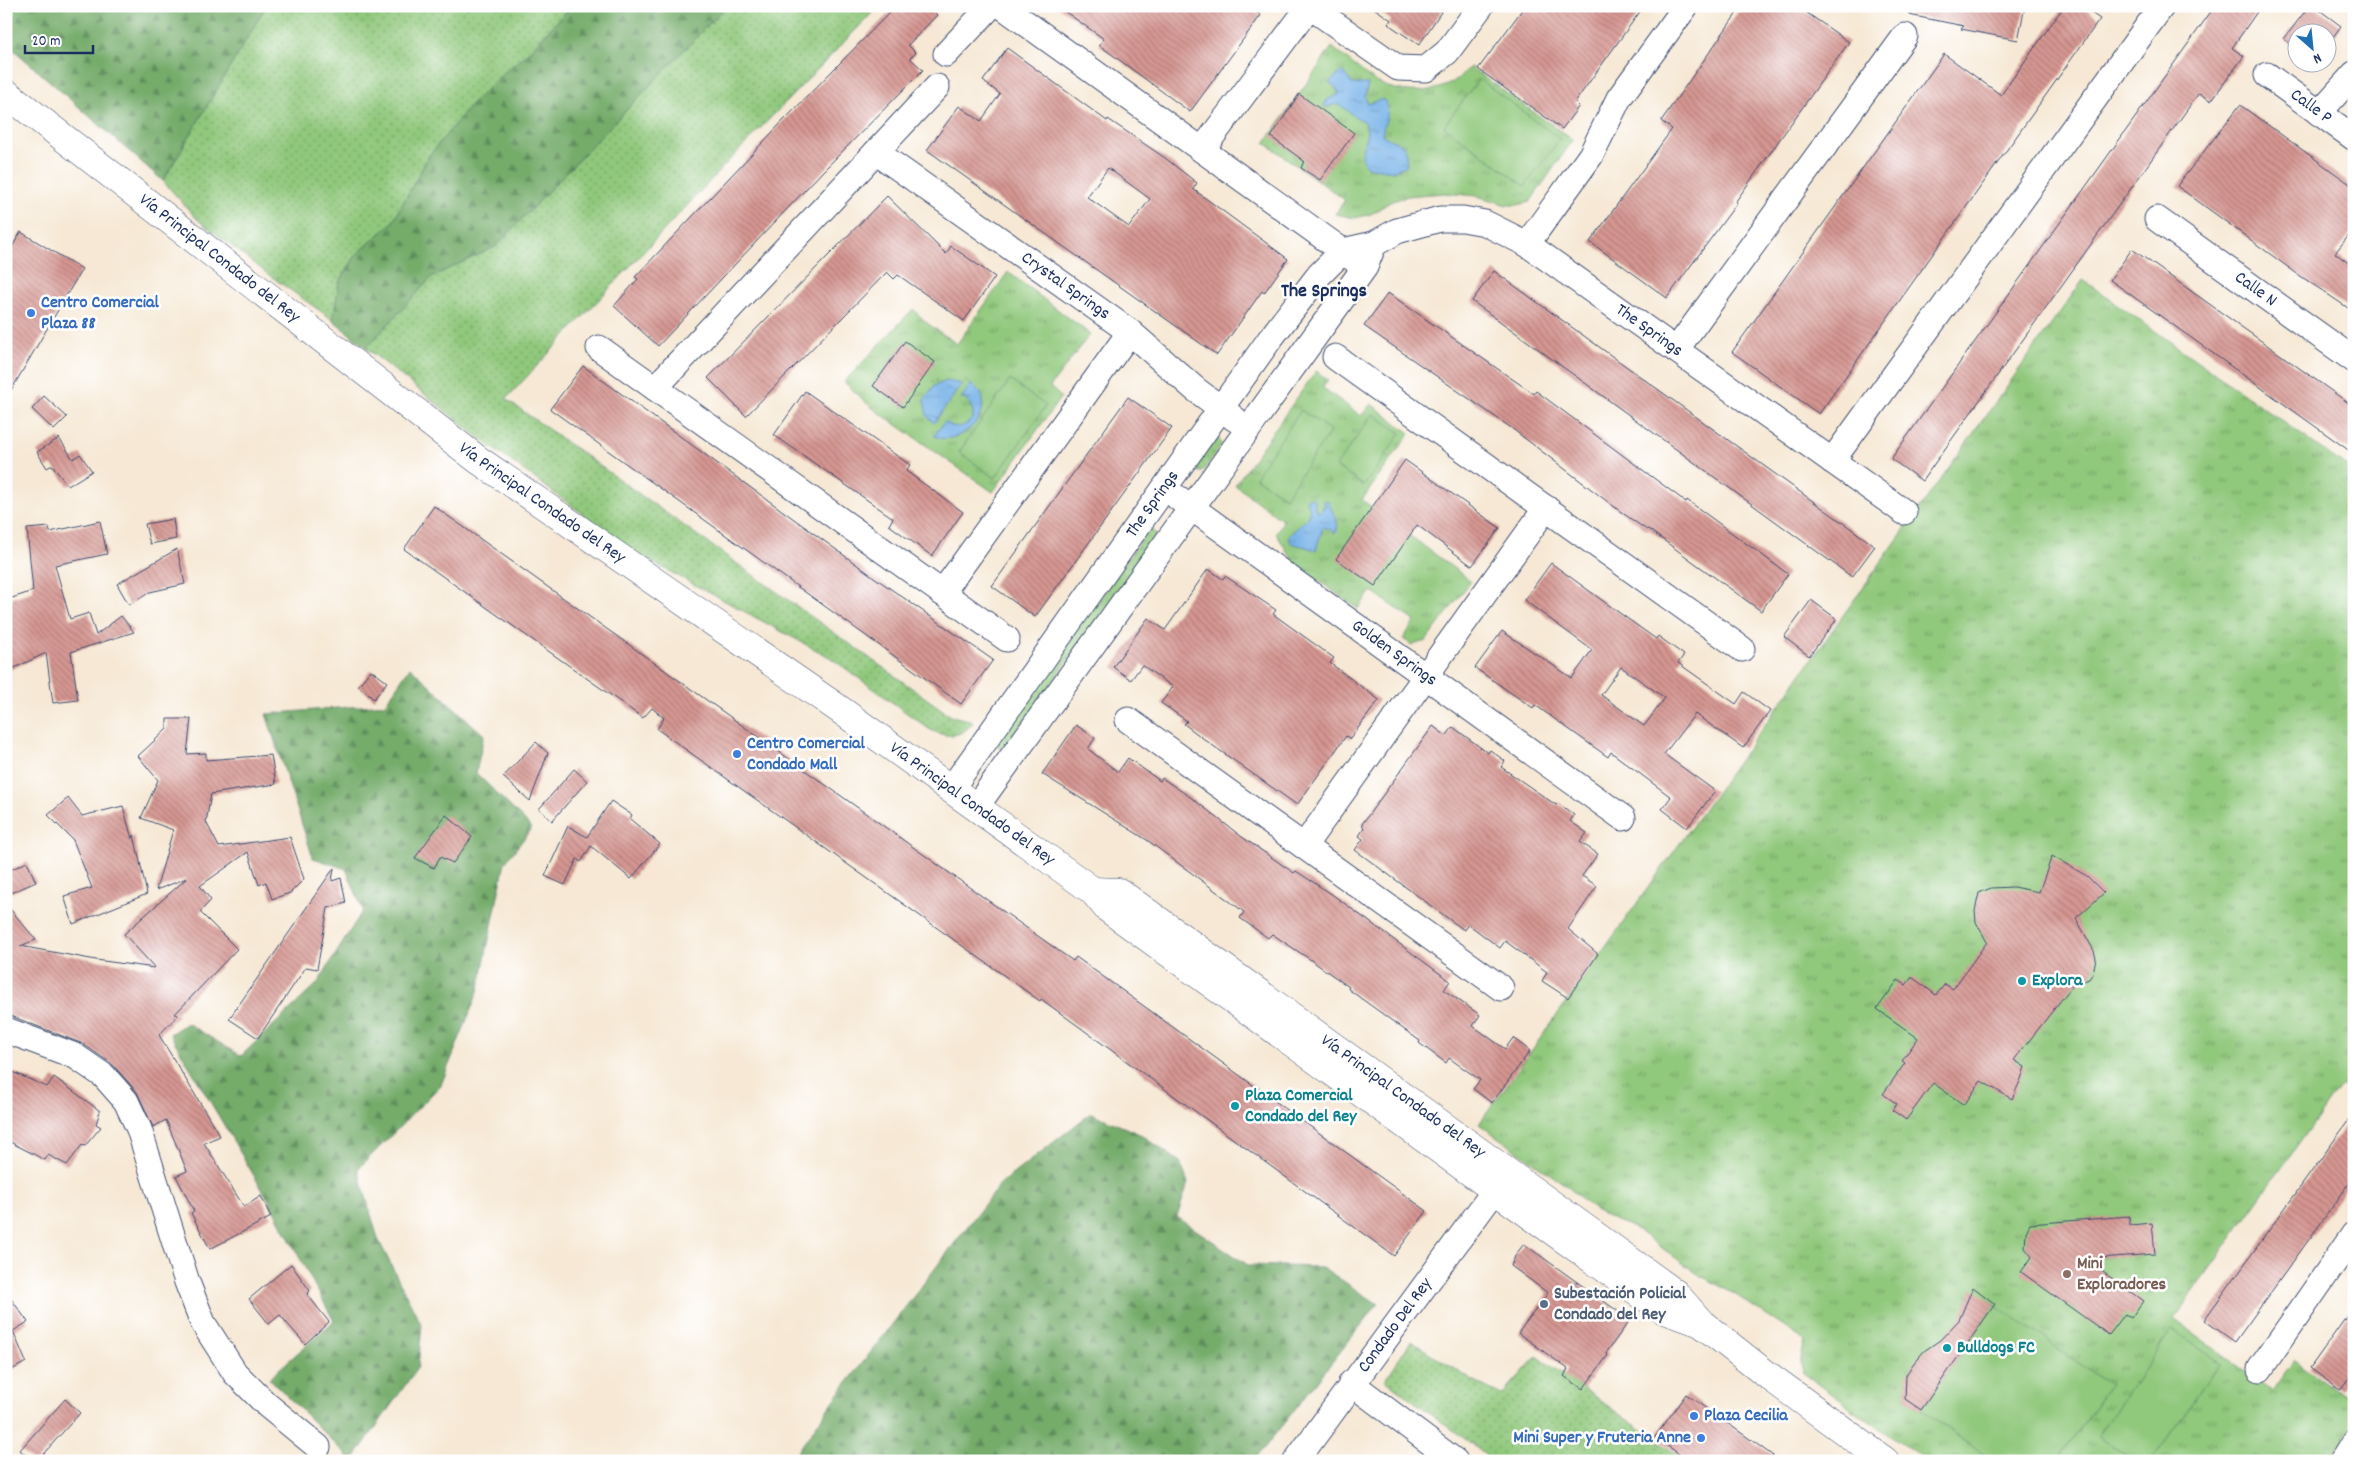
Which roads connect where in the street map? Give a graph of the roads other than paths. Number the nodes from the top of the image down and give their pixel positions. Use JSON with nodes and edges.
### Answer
{"nodes":[{"id":1,"x":991,"y":6,"type":"edge"},
{"id":2,"x":1002,"y":6,"type":"edge"},
{"id":3,"x":1309,"y":6,"type":"edge"},
{"id":4,"x":1481,"y":6,"type":"edge"},
{"id":5,"x":1686,"y":6,"type":"edge"},
{"id":6,"x":2162,"y":6,"type":"edge"},
{"id":7,"x":1905,"y":36,"type":"dead end"},
{"id":8,"x":946,"y":54,"type":"dead end"},
{"id":9,"x":2354,"y":74,"type":"edge"},
{"id":10,"x":2267,"y":76,"type":"dead end"},
{"id":11,"x":937,"y":87,"type":"dead end"},
{"id":12,"x":6,"y":93,"type":"edge"},
{"id":13,"x":2319,"y":113,"type":"junction"},
{"id":14,"x":2354,"y":138,"type":"edge"},
{"id":15,"x":1202,"y":150,"type":"junction"},
{"id":16,"x":876,"y":152,"type":"junction"},
{"id":17,"x":2157,"y":219,"type":"dead end"},
{"id":18,"x":1374,"y":244,"type":"junction"},
{"id":19,"x":1527,"y":244,"type":"junction"},
{"id":20,"x":1342,"y":251,"type":"junction"},
{"id":21,"x":1365,"y":267,"type":"junction"},
{"id":22,"x":1130,"y":332,"type":"junction"},
{"id":23,"x":599,"y":348,"type":"dead end"},
{"id":24,"x":1676,"y":350,"type":"junction"},
{"id":25,"x":1334,"y":357,"type":"dead end"},
{"id":26,"x":2354,"y":360,"type":"edge"},
{"id":27,"x":655,"y":388,"type":"junction"},
{"id":28,"x":1222,"y":408,"type":"junction"},
{"id":29,"x":1249,"y":429,"type":"junction"},
{"id":30,"x":1832,"y":461,"type":"junction"},
{"id":31,"x":1165,"y":488,"type":"junction"},
{"id":32,"x":1192,"y":508,"type":"junction"},
{"id":33,"x":1546,"y":508,"type":"junction"},
{"id":34,"x":1904,"y":512,"type":"dead end"},
{"id":35,"x":942,"y":593,"type":"junction"},
{"id":36,"x":1007,"y":639,"type":"dead end"},
{"id":37,"x":1742,"y":649,"type":"dead end"},
{"id":38,"x":1425,"y":676,"type":"junction"},
{"id":39,"x":1128,"y":720,"type":"dead end"},
{"id":40,"x":952,"y":789,"type":"junction"},
{"id":41,"x":976,"y":807,"type":"junction"},
{"id":42,"x":1623,"y":818,"type":"dead end"},
{"id":43,"x":1304,"y":846,"type":"junction"},
{"id":44,"x":1093,"y":891,"type":"junction"},
{"id":45,"x":1501,"y":988,"type":"dead end"},
{"id":46,"x":6,"y":1030,"type":"edge"},
{"id":47,"x":1494,"y":1162,"type":"junction"},
{"id":48,"x":1525,"y":1184,"type":"junction"},
{"id":49,"x":1494,"y":1190,"type":"junction"},
{"id":50,"x":2354,"y":1234,"type":"edge"},
{"id":51,"x":1701,"y":1323,"type":"junction"},
{"id":52,"x":2260,"y":1369,"type":"dead end"},
{"id":53,"x":1351,"y":1383,"type":"junction"},
{"id":54,"x":318,"y":1447,"type":"dead end"},
{"id":55,"x":1296,"y":1461,"type":"edge"},
{"id":56,"x":1455,"y":1461,"type":"edge"},
{"id":57,"x":1885,"y":1461,"type":"edge"}],
"edges":[{"from":1,"to":8,"type":"street"},
{"from":2,"to":15,"type":"street"},
{"from":3,"to":4,"type":"street"},
{"from":3,"to":15,"type":"street"},
{"from":5,"to":19,"type":"street"},
{"from":6,"to":30,"type":"street"},
{"from":7,"to":24,"type":"street"},
{"from":9,"to":13,"type":"street"},
{"from":10,"to":13,"type":"street","name":"Calle P"},
{"from":11,"to":16,"type":"street"},
{"from":12,"to":40,"type":"street","name":"Vía Principal Condado del Rey"},
{"from":13,"to":14,"type":"street","name":"Calle P"},
{"from":15,"to":20,"type":"street"},
{"from":16,"to":22,"type":"street","name":"Crystal Springs"},
{"from":16,"to":27,"type":"street"},
{"from":17,"to":26,"type":"street","name":"Calle N"},
{"from":18,"to":19,"type":"street","name":"The Springs"},
{"from":18,"to":20,"type":"street","name":"The Springs"},
{"from":18,"to":21,"type":"street","name":"The Springs"},
{"from":19,"to":24,"type":"street","name":"The Springs"},
{"from":20,"to":21,"type":"street"},
{"from":20,"to":28,"type":"street","name":"The Springs"},
{"from":21,"to":29,"type":"street","name":"The Springs"},
{"from":22,"to":28,"type":"street","name":"Crystal Springs"},
{"from":22,"to":35,"type":"street"},
{"from":23,"to":27,"type":"street"},
{"from":24,"to":30,"type":"street","name":"The Springs"},
{"from":25,"to":33,"type":"street"},
{"from":27,"to":35,"type":"street"},
{"from":28,"to":29,"type":"street","name":"Crystal Springs"},
{"from":28,"to":31,"type":"street","name":"The Springs"},
{"from":29,"to":32,"type":"street","name":"The Springs"},
{"from":30,"to":34,"type":"street","name":"The Springs"},
{"from":31,"to":32,"type":"street","name":"Golden Springs"},
{"from":31,"to":40,"type":"street","name":"The Springs"},
{"from":32,"to":38,"type":"street","name":"Golden Springs"},
{"from":32,"to":41,"type":"street","name":"The Springs"},
{"from":33,"to":37,"type":"street"},
{"from":33,"to":38,"type":"street"},
{"from":35,"to":36,"type":"street"},
{"from":38,"to":42,"type":"street","name":"Golden Springs"},
{"from":38,"to":43,"type":"street"},
{"from":39,"to":43,"type":"street"},
{"from":40,"to":41,"type":"street","name":"Vía Principal Condado del Rey"},
{"from":41,"to":44,"type":"street","name":"Vía Principal Condado del Rey"},
{"from":43,"to":45,"type":"street"},
{"from":44,"to":47,"type":"street","name":"Vía Principal Condado del Rey"},
{"from":44,"to":49,"type":"street","name":"Vía Principal Condado del Rey"},
{"from":46,"to":54,"type":"street"},
{"from":47,"to":48,"type":"street","name":"Vía Principal Condado del Rey"},
{"from":47,"to":49,"type":"street"},
{"from":48,"to":49,"type":"street"},
{"from":48,"to":51,"type":"street","name":"Vía Principal Condado del Rey"},
{"from":49,"to":51,"type":"street","name":"Vía Principal Condado del Rey"},
{"from":49,"to":53,"type":"street","name":"Condado Del Rey"},
{"from":50,"to":52,"type":"street"},
{"from":51,"to":57,"type":"street","name":"Vía Principal Condado del Rey"},
{"from":53,"to":55,"type":"street","name":"Condado Del Rey"},
{"from":53,"to":56,"type":"street"}]}
